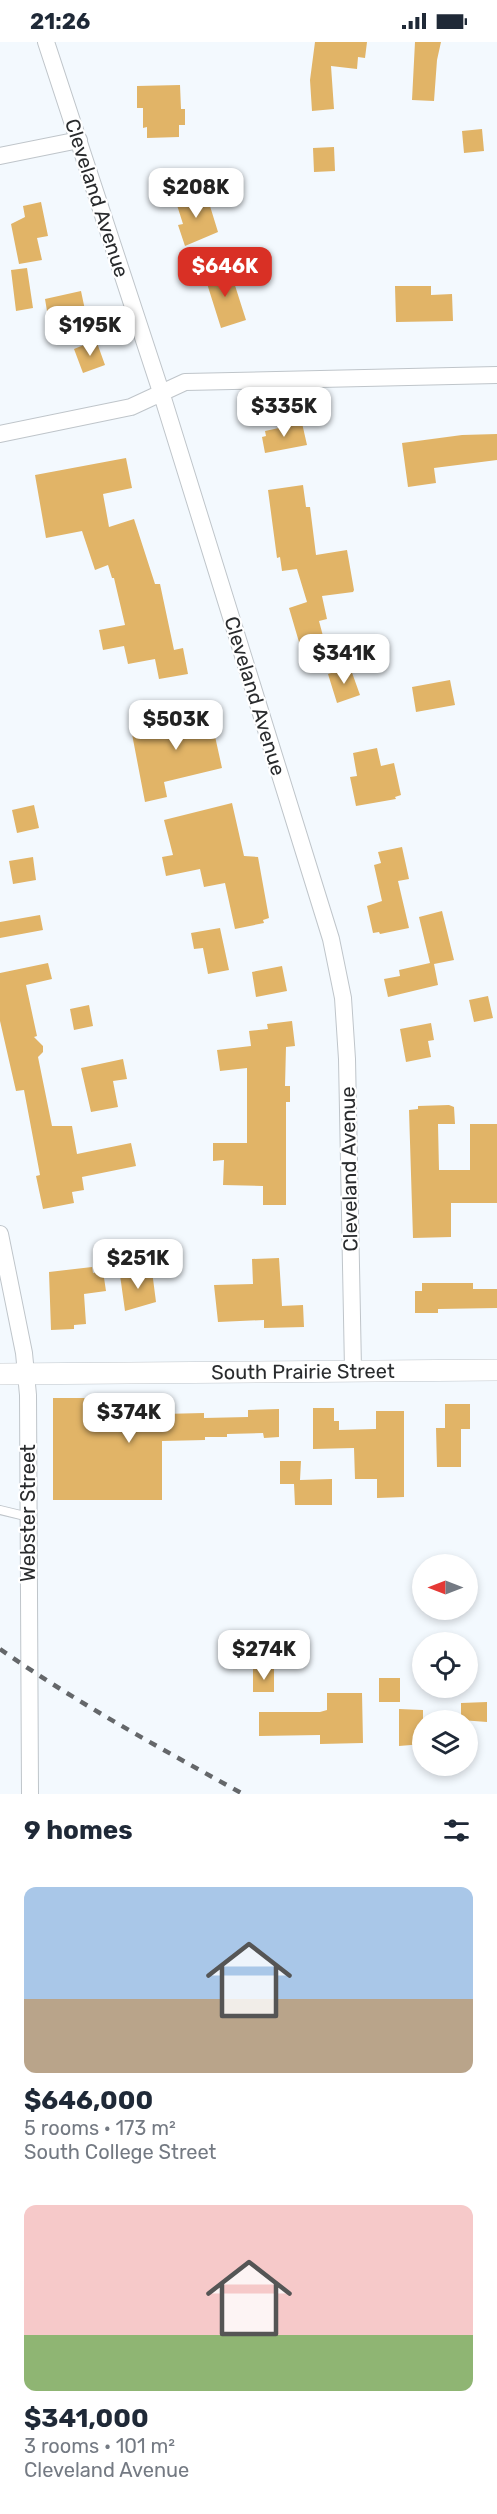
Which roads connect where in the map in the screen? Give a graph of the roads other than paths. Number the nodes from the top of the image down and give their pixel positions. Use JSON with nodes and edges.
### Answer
{"nodes":[{"id":1,"x":46,"y":42,"type":"edge"},
{"id":2,"x":79,"y":140,"type":"junction"},
{"id":3,"x":0,"y":156,"type":"edge"},
{"id":4,"x":497,"y":375,"type":"edge"},
{"id":5,"x":162,"y":395,"type":"junction"},
{"id":6,"x":0,"y":434,"type":"edge"},
{"id":7,"x":0,"y":1234,"type":"edge"},
{"id":8,"x":352,"y":1369,"type":"junction"},
{"id":9,"x":497,"y":1370,"type":"edge"},
{"id":10,"x":0,"y":1374,"type":"edge"},
{"id":11,"x":26,"y":1374,"type":"junction"},
{"id":12,"x":0,"y":1510,"type":"edge"},
{"id":13,"x":28,"y":1517,"type":"junction"},
{"id":14,"x":30,"y":1794,"type":"edge"}],
"edges":[{"from":1,"to":2,"type":"street","name":"Cleveland Avenue"},
{"from":2,"to":3,"type":"street"},
{"from":2,"to":5,"type":"street","name":"Cleveland Avenue"},
{"from":4,"to":5,"type":"street"},
{"from":5,"to":6,"type":"street"},
{"from":5,"to":8,"type":"street","name":"Cleveland Avenue"},
{"from":7,"to":11,"type":"street","name":"Webster Street"},
{"from":8,"to":9,"type":"street","name":"South Prairie Street"},
{"from":8,"to":11,"type":"street","name":"South Prairie Street"},
{"from":10,"to":11,"type":"street","name":"South Prairie Street"},
{"from":11,"to":13,"type":"street","name":"Webster Street"},
{"from":12,"to":13,"type":"lane"},
{"from":13,"to":14,"type":"street","name":"Webster Street"}]}
